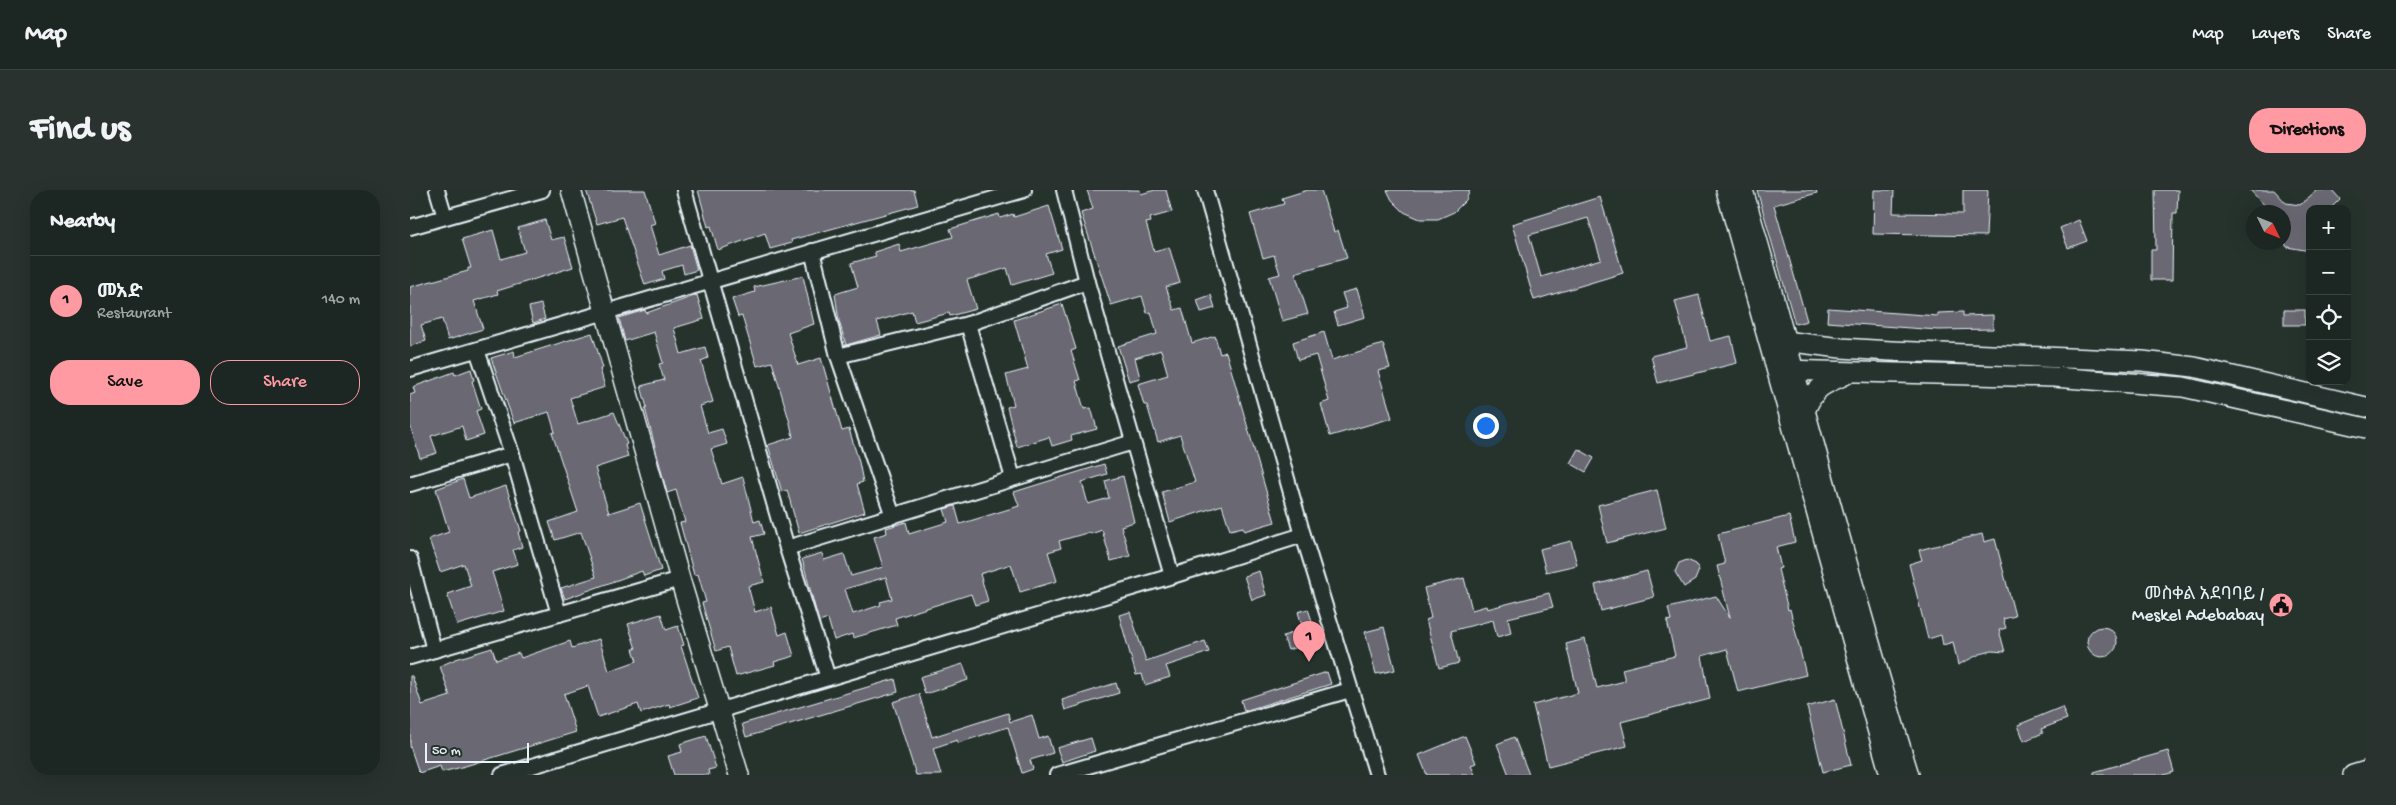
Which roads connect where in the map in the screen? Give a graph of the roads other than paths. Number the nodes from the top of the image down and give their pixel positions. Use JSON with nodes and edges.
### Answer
{"nodes":[{"id":1,"x":436,"y":190,"type":"edge"},
{"id":2,"x":542,"y":190,"type":"edge"},
{"id":3,"x":571,"y":190,"type":"edge"},
{"id":4,"x":684,"y":190,"type":"edge"},
{"id":5,"x":1024,"y":190,"type":"edge"},
{"id":6,"x":1064,"y":190,"type":"edge"},
{"id":7,"x":1205,"y":190,"type":"edge"},
{"id":8,"x":1726,"y":190,"type":"edge"},
{"id":9,"x":1743,"y":190,"type":"edge"},
{"id":10,"x":445,"y":217,"type":"junction"},
{"id":11,"x":410,"y":227,"type":"edge"},
{"id":12,"x":812,"y":251,"type":"junction"},
{"id":13,"x":709,"y":281,"type":"junction"},
{"id":14,"x":1087,"y":282,"type":"junction"},
{"id":15,"x":606,"y":313,"type":"junction"},
{"id":16,"x":968,"y":324,"type":"junction"},
{"id":17,"x":1768,"y":340,"type":"junction"},
{"id":18,"x":1787,"y":340,"type":"junction"},
{"id":19,"x":477,"y":350,"type":"junction"},
{"id":20,"x":838,"y":356,"type":"junction"},
{"id":21,"x":410,"y":369,"type":"edge"},
{"id":22,"x":1785,"y":370,"type":"junction"},
{"id":23,"x":1851,"y":372,"type":"junction"},
{"id":24,"x":2366,"y":407,"type":"edge"},
{"id":25,"x":1805,"y":411,"type":"junction"},
{"id":26,"x":2366,"y":428,"type":"edge"},
{"id":27,"x":1133,"y":442,"type":"junction"},
{"id":28,"x":512,"y":454,"type":"junction"},
{"id":29,"x":1013,"y":478,"type":"junction"},
{"id":30,"x":410,"y":484,"type":"edge"},
{"id":31,"x":893,"y":516,"type":"junction"},
{"id":32,"x":1303,"y":535,"type":"junction"},
{"id":33,"x":787,"y":548,"type":"junction"},
{"id":34,"x":410,"y":559,"type":"edge"},
{"id":35,"x":1172,"y":576,"type":"junction"},
{"id":36,"x":680,"y":579,"type":"junction"},
{"id":37,"x":559,"y":614,"type":"junction"},
{"id":38,"x":434,"y":650,"type":"junction"},
{"id":39,"x":410,"y":657,"type":"edge"},
{"id":40,"x":828,"y":678,"type":"junction"},
{"id":41,"x":1350,"y":690,"type":"junction"},
{"id":42,"x":719,"y":710,"type":"junction"},
{"id":43,"x":2366,"y":771,"type":"edge"},
{"id":44,"x":502,"y":775,"type":"edge"},
{"id":45,"x":739,"y":775,"type":"edge"},
{"id":46,"x":1057,"y":775,"type":"edge"},
{"id":47,"x":1377,"y":775,"type":"edge"},
{"id":48,"x":1890,"y":775,"type":"edge"},
{"id":49,"x":1909,"y":775,"type":"edge"},
{"id":50,"x":2353,"y":775,"type":"edge"}],
"edges":[{"from":1,"to":10,"type":"street"},
{"from":2,"to":10,"type":"street"},
{"from":3,"to":15,"type":"street"},
{"from":4,"to":13,"type":"street"},
{"from":5,"to":12,"type":"street"},
{"from":6,"to":14,"type":"street"},
{"from":7,"to":32,"type":"street"},
{"from":8,"to":17,"type":"street"},
{"from":9,"to":18,"type":"street"},
{"from":10,"to":11,"type":"street"},
{"from":12,"to":13,"type":"street"},
{"from":12,"to":20,"type":"street"},
{"from":13,"to":15,"type":"street"},
{"from":13,"to":33,"type":"street"},
{"from":14,"to":16,"type":"street"},
{"from":14,"to":27,"type":"street"},
{"from":15,"to":19,"type":"street"},
{"from":15,"to":36,"type":"street"},
{"from":16,"to":20,"type":"street"},
{"from":16,"to":29,"type":"street"},
{"from":17,"to":18,"type":"street"},
{"from":17,"to":22,"type":"street"},
{"from":18,"to":22,"type":"street"},
{"from":18,"to":24,"type":"street"},
{"from":19,"to":21,"type":"street"},
{"from":19,"to":28,"type":"street"},
{"from":20,"to":31,"type":"street"},
{"from":22,"to":23,"type":"street"},
{"from":22,"to":25,"type":"street"},
{"from":22,"to":48,"type":"street"},
{"from":23,"to":25,"type":"street"},
{"from":23,"to":26,"type":"street"},
{"from":25,"to":49,"type":"street"},
{"from":27,"to":29,"type":"street"},
{"from":27,"to":35,"type":"street"},
{"from":28,"to":30,"type":"street"},
{"from":28,"to":37,"type":"street"},
{"from":29,"to":31,"type":"street"},
{"from":31,"to":33,"type":"street"},
{"from":32,"to":35,"type":"street"},
{"from":32,"to":41,"type":"street"},
{"from":33,"to":40,"type":"street"},
{"from":34,"to":38,"type":"street"},
{"from":35,"to":40,"type":"street"},
{"from":36,"to":37,"type":"street"},
{"from":36,"to":42,"type":"street"},
{"from":37,"to":38,"type":"street"},
{"from":38,"to":39,"type":"street"},
{"from":40,"to":42,"type":"street"},
{"from":41,"to":46,"type":"street"},
{"from":41,"to":47,"type":"street"},
{"from":42,"to":44,"type":"street"},
{"from":42,"to":45,"type":"street"},
{"from":43,"to":50,"type":"street"}]}
